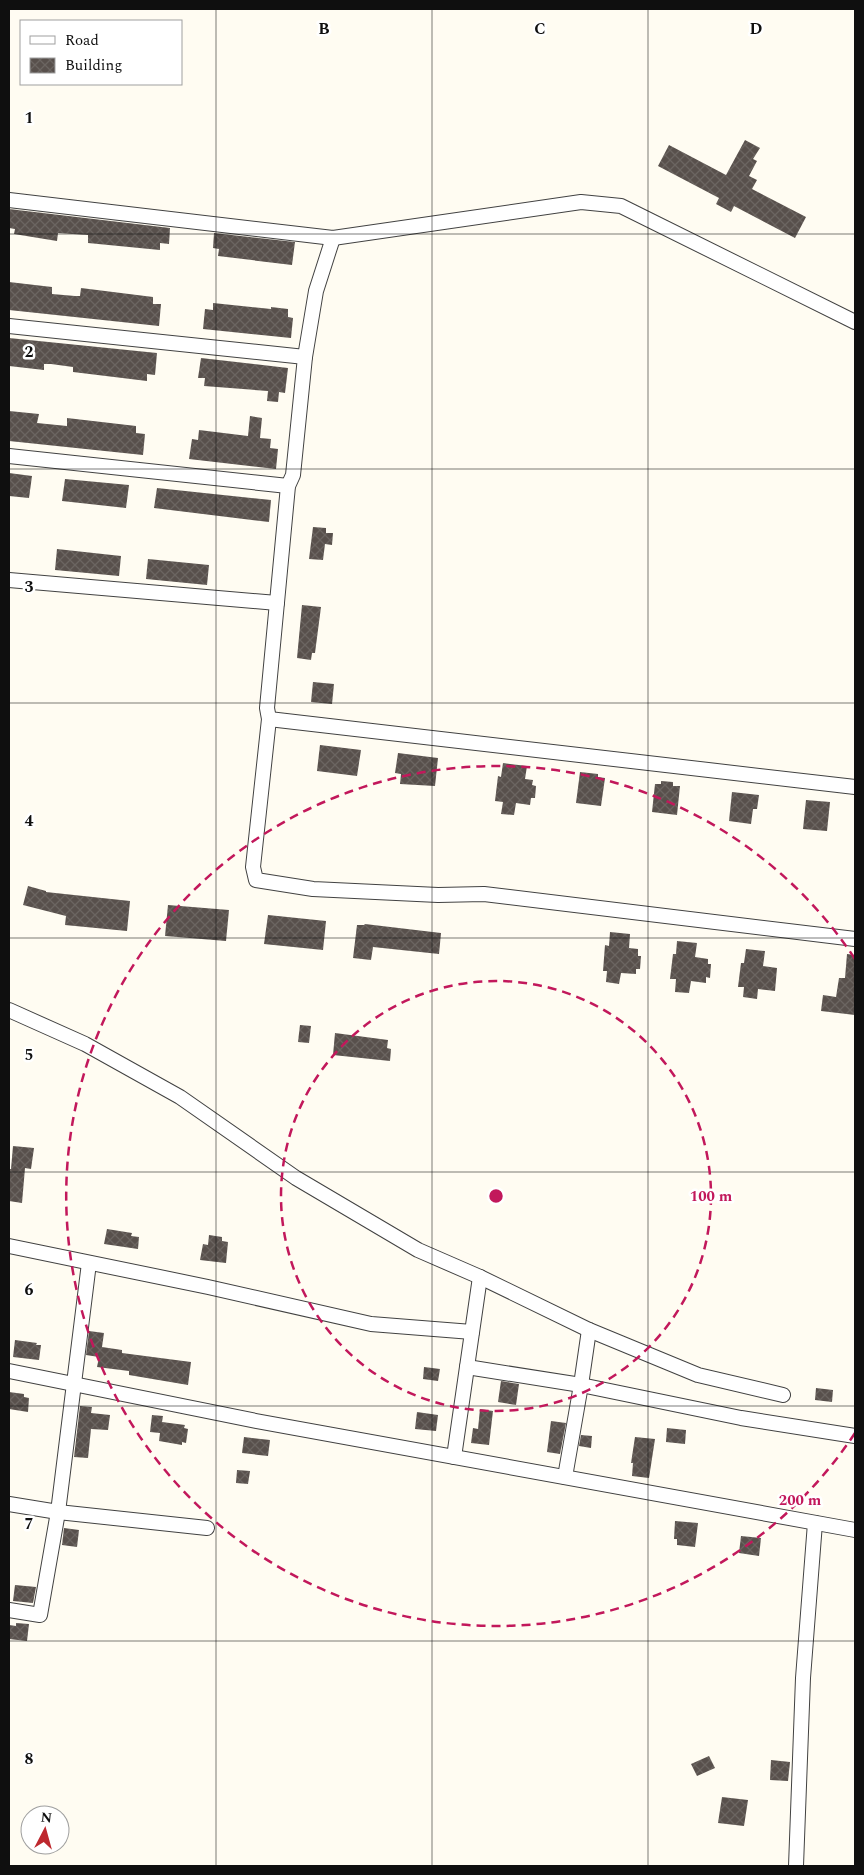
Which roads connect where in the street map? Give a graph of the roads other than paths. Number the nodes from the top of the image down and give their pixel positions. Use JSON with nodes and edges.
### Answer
{"nodes":[{"id":1,"x":9,"y":200,"type":"edge"},
{"id":2,"x":333,"y":238,"type":"junction"},
{"id":3,"x":855,"y":322,"type":"edge"},
{"id":4,"x":9,"y":326,"type":"edge"},
{"id":5,"x":305,"y":357,"type":"junction"},
{"id":6,"x":9,"y":456,"type":"edge"},
{"id":7,"x":288,"y":486,"type":"junction"},
{"id":8,"x":9,"y":580,"type":"edge"},
{"id":9,"x":277,"y":603,"type":"junction"},
{"id":10,"x":269,"y":720,"type":"junction"},
{"id":11,"x":855,"y":787,"type":"edge"},
{"id":12,"x":855,"y":939,"type":"edge"},
{"id":13,"x":9,"y":1010,"type":"edge"},
{"id":14,"x":9,"y":1246,"type":"edge"},
{"id":15,"x":89,"y":1263,"type":"junction"},
{"id":16,"x":480,"y":1277,"type":"junction"},
{"id":17,"x":589,"y":1330,"type":"junction"},
{"id":18,"x":472,"y":1332,"type":"junction"},
{"id":19,"x":467,"y":1367,"type":"junction"},
{"id":20,"x":9,"y":1371,"type":"edge"},
{"id":21,"x":73,"y":1384,"type":"junction"},
{"id":22,"x":581,"y":1385,"type":"junction"},
{"id":23,"x":783,"y":1395,"type":"dead end"},
{"id":24,"x":855,"y":1436,"type":"edge"},
{"id":25,"x":454,"y":1457,"type":"junction"},
{"id":26,"x":565,"y":1477,"type":"junction"},
{"id":27,"x":9,"y":1504,"type":"edge"},
{"id":28,"x":58,"y":1512,"type":"junction"},
{"id":29,"x":815,"y":1523,"type":"junction"},
{"id":30,"x":207,"y":1528,"type":"dead end"},
{"id":31,"x":855,"y":1530,"type":"edge"},
{"id":32,"x":9,"y":1610,"type":"edge"},
{"id":33,"x":796,"y":1866,"type":"edge"}],
"edges":[{"from":1,"to":2,"type":"street"},
{"from":2,"to":3,"type":"street"},
{"from":2,"to":5,"type":"street"},
{"from":4,"to":5,"type":"street"},
{"from":5,"to":7,"type":"street"},
{"from":6,"to":7,"type":"street"},
{"from":7,"to":9,"type":"street"},
{"from":8,"to":9,"type":"street"},
{"from":9,"to":10,"type":"street"},
{"from":10,"to":11,"type":"street"},
{"from":10,"to":12,"type":"street"},
{"from":13,"to":16,"type":"street"},
{"from":14,"to":15,"type":"street"},
{"from":15,"to":18,"type":"street"},
{"from":15,"to":21,"type":"street"},
{"from":16,"to":17,"type":"street"},
{"from":16,"to":18,"type":"street"},
{"from":17,"to":22,"type":"street"},
{"from":17,"to":23,"type":"street"},
{"from":18,"to":19,"type":"street"},
{"from":19,"to":22,"type":"street"},
{"from":19,"to":25,"type":"street"},
{"from":20,"to":21,"type":"street"},
{"from":21,"to":25,"type":"street"},
{"from":21,"to":28,"type":"street"},
{"from":22,"to":24,"type":"street"},
{"from":22,"to":26,"type":"street"},
{"from":25,"to":26,"type":"street"},
{"from":26,"to":29,"type":"street"},
{"from":27,"to":28,"type":"street"},
{"from":28,"to":30,"type":"street"},
{"from":28,"to":32,"type":"street"},
{"from":29,"to":31,"type":"street"},
{"from":29,"to":33,"type":"street"}]}
